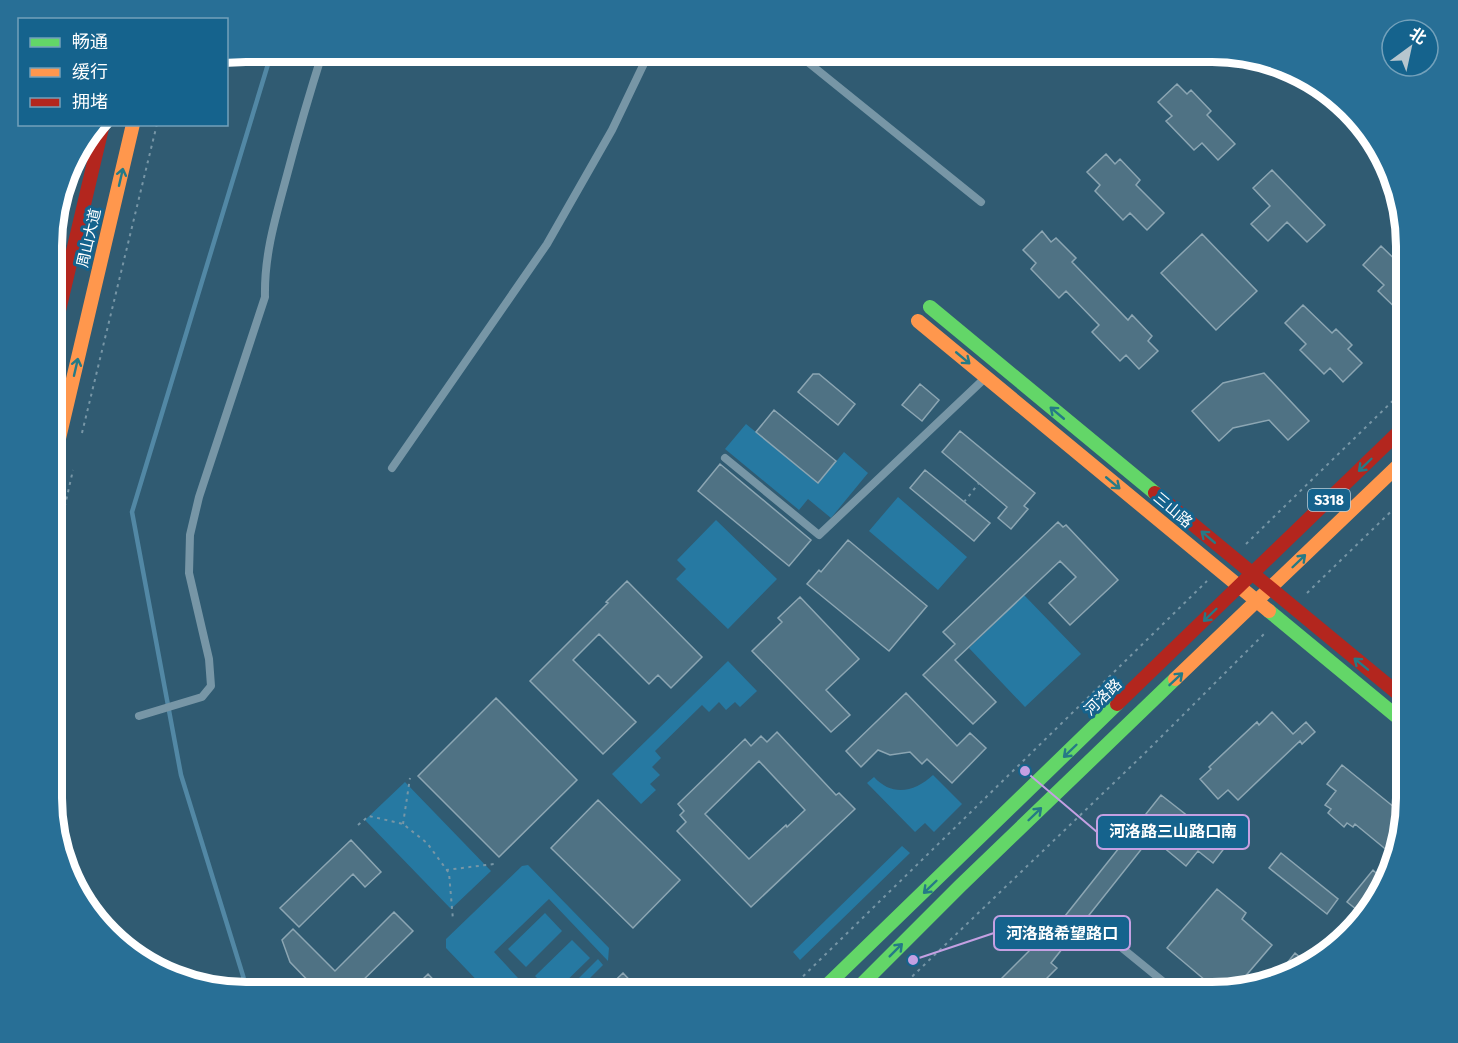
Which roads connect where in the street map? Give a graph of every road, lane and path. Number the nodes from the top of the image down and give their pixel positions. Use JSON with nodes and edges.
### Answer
{"nodes":[{"id":1,"x":320,"y":61,"type":"edge"},
{"id":2,"x":645,"y":61,"type":"edge"},
{"id":3,"x":808,"y":62,"type":"edge"},
{"id":4,"x":133,"y":126,"type":"edge"},
{"id":5,"x":157,"y":126,"type":"edge"},
{"id":6,"x":101,"y":132,"type":"edge"},
{"id":7,"x":981,"y":202,"type":"dead end"},
{"id":8,"x":61,"y":302,"type":"edge"},
{"id":9,"x":930,"y":306,"type":"dead end"},
{"id":10,"x":918,"y":321,"type":"dead end"},
{"id":11,"x":1000,"y":365,"type":"junction"},
{"id":12,"x":986,"y":377,"type":"junction"},
{"id":13,"x":1396,"y":398,"type":"edge"},
{"id":14,"x":61,"y":429,"type":"edge"},
{"id":15,"x":1396,"y":435,"type":"edge"},
{"id":16,"x":81,"y":437,"type":"dead end"},
{"id":17,"x":725,"y":458,"type":"dead end"},
{"id":18,"x":75,"y":460,"type":"dead end"},
{"id":19,"x":392,"y":468,"type":"dead end"},
{"id":20,"x":1396,"y":468,"type":"edge"},
{"id":21,"x":979,"y":483,"type":"dead end"},
{"id":22,"x":964,"y":502,"type":"dead end"},
{"id":23,"x":1396,"y":507,"type":"edge"},
{"id":24,"x":61,"y":520,"type":"edge"},
{"id":25,"x":1232,"y":557,"type":"junction"},
{"id":26,"x":1219,"y":570,"type":"junction"},
{"id":27,"x":1252,"y":575,"type":"junction"},
{"id":28,"x":1239,"y":587,"type":"junction"},
{"id":29,"x":1270,"y":589,"type":"junction"},
{"id":30,"x":1257,"y":602,"type":"junction"},
{"id":31,"x":1292,"y":607,"type":"junction"},
{"id":32,"x":1279,"y":620,"type":"junction"},
{"id":33,"x":1396,"y":692,"type":"edge"},
{"id":34,"x":139,"y":716,"type":"dead end"},
{"id":35,"x":1396,"y":716,"type":"edge"},
{"id":36,"x":410,"y":778,"type":"dead end"},
{"id":37,"x":402,"y":824,"type":"junction"},
{"id":38,"x":358,"y":825,"type":"dead end"},
{"id":39,"x":494,"y":864,"type":"dead end"},
{"id":40,"x":446,"y":870,"type":"junction"},
{"id":41,"x":453,"y":920,"type":"dead end"},
{"id":42,"x":1095,"y":926,"type":"dead end"},
{"id":43,"x":798,"y":982,"type":"edge"},
{"id":44,"x":831,"y":982,"type":"edge"},
{"id":45,"x":864,"y":982,"type":"edge"},
{"id":46,"x":907,"y":982,"type":"edge"},
{"id":47,"x":1164,"y":982,"type":"edge"}],
"edges":[{"from":1,"to":34,"type":"lane"},
{"from":2,"to":19,"type":"lane"},
{"from":3,"to":7,"type":"lane"},
{"from":14,"to":4,"type":"main road","name":"周山大道","one_way":true},
{"from":5,"to":16,"type":"path"},
{"from":6,"to":8,"type":"main road","name":"周山大道"},
{"from":9,"to":11,"type":"main road","name":"三山路"},
{"from":10,"to":12,"type":"main road","name":"三山路","one_way":true},
{"from":11,"to":12,"type":"lane"},
{"from":25,"to":11,"type":"main road","name":"三山路","one_way":true},
{"from":12,"to":17,"type":"lane"},
{"from":12,"to":26,"type":"main road","name":"三山路","one_way":true},
{"from":13,"to":25,"type":"path"},
{"from":15,"to":27,"type":"main road","name":"河洛路","number":"S318","one_way":true},
{"from":18,"to":24,"type":"path"},
{"from":29,"to":20,"type":"main road","number":"S318","one_way":true},
{"from":21,"to":22,"type":"path"},
{"from":23,"to":31,"type":"path"},
{"from":25,"to":27,"type":"main road","name":"三山路"},
{"from":26,"to":28,"type":"main road","name":"三山路"},
{"from":26,"to":43,"type":"path"},
{"from":27,"to":28,"type":"main road","name":"河洛路","number":"S318"},
{"from":27,"to":29,"type":"main road","name":"三山路"},
{"from":28,"to":30,"type":"main road","name":"三山路"},
{"from":28,"to":44,"type":"main road","name":"河洛路","number":"S318","one_way":true},
{"from":29,"to":30,"type":"main road","number":"S318"},
{"from":29,"to":31,"type":"main road","name":"三山路"},
{"from":30,"to":32,"type":"main road","name":"三山路"},
{"from":45,"to":30,"type":"main road","number":"S318","one_way":true},
{"from":33,"to":31,"type":"main road","name":"三山路","one_way":true},
{"from":32,"to":35,"type":"main road","name":"三山路"},
{"from":32,"to":46,"type":"path"},
{"from":36,"to":37,"type":"path"},
{"from":37,"to":38,"type":"path"},
{"from":37,"to":40,"type":"path"},
{"from":39,"to":40,"type":"path"},
{"from":40,"to":41,"type":"path"},
{"from":42,"to":47,"type":"lane"}]}
